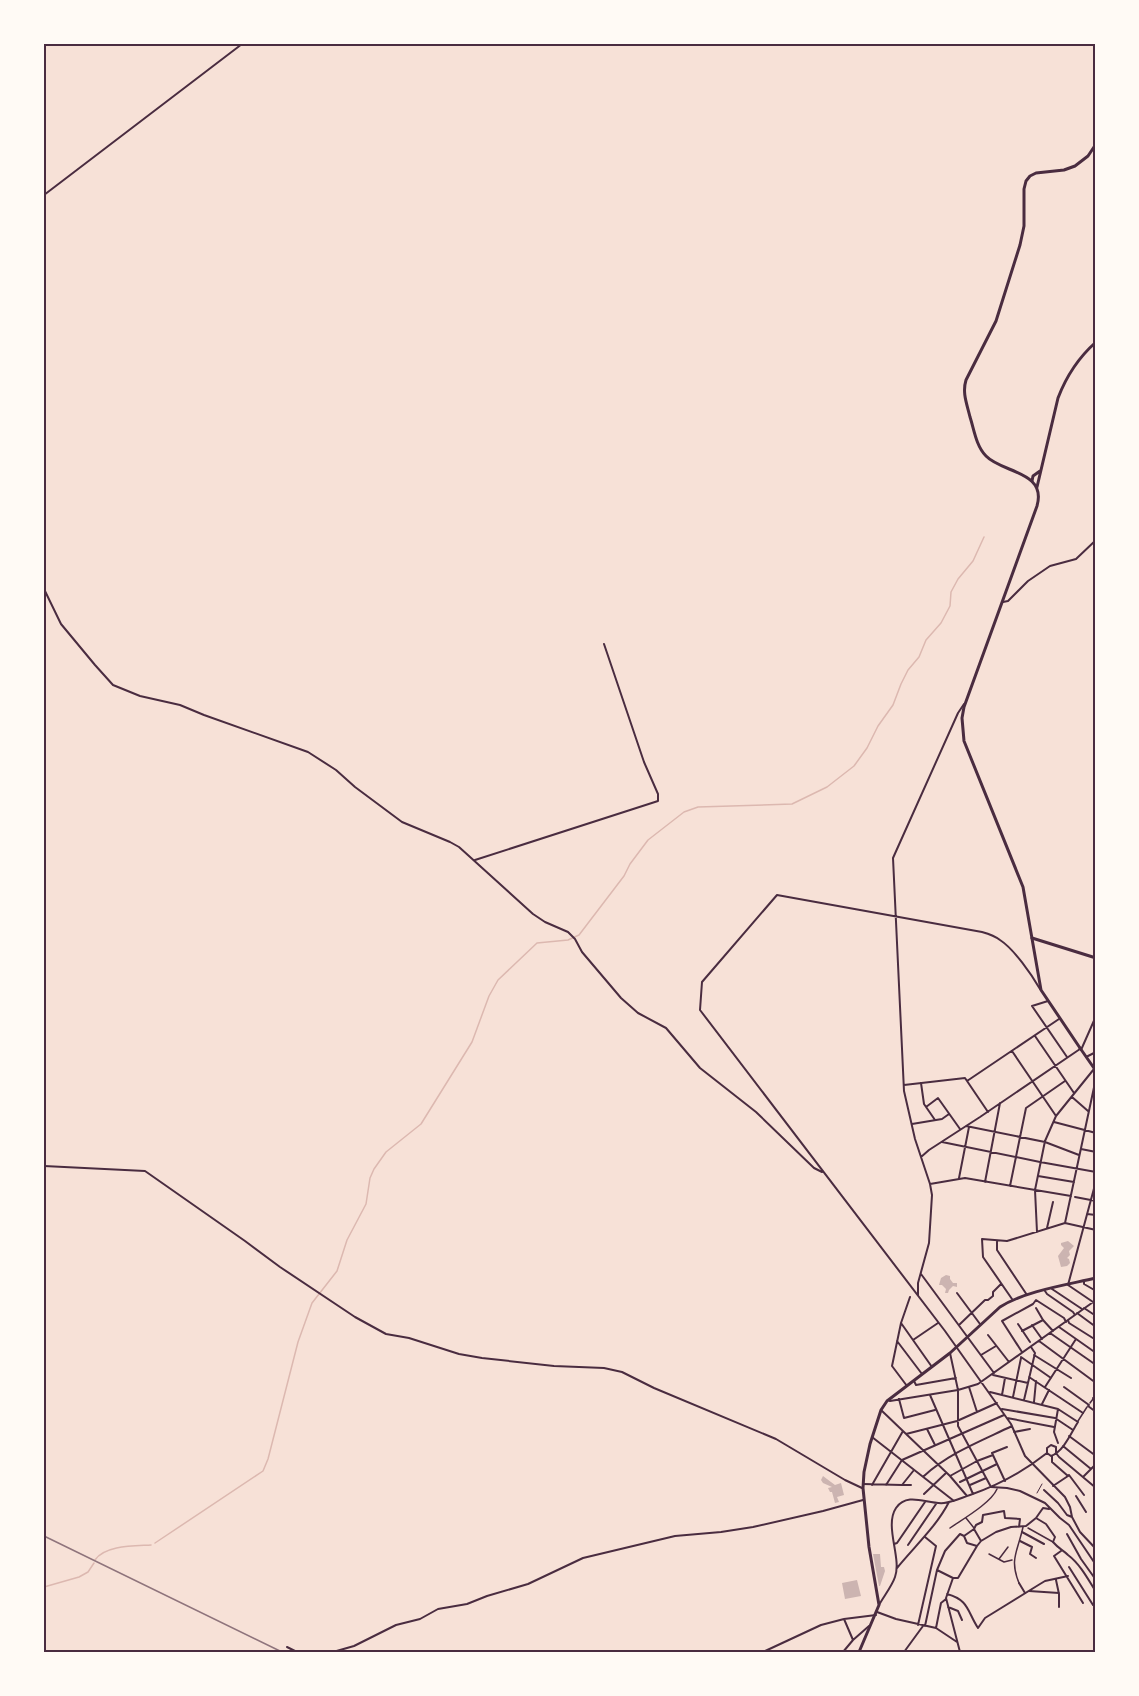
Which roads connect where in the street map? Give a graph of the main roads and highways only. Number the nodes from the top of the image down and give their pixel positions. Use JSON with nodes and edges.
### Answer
{"nodes":[{"id":1,"x":1095,"y":144,"type":"edge"},
{"id":2,"x":1095,"y":342,"type":"edge"},
{"id":3,"x":1041,"y":469,"type":"junction"},
{"id":4,"x":1034,"y":475,"type":"junction"},
{"id":5,"x":1026,"y":477,"type":"junction"},
{"id":6,"x":1038,"y":479,"type":"junction"},
{"id":7,"x":1032,"y":481,"type":"junction"},
{"id":8,"x":1037,"y":489,"type":"junction"},
{"id":9,"x":1031,"y":938,"type":"junction"},
{"id":10,"x":1095,"y":958,"type":"edge"},
{"id":11,"x":1095,"y":1070,"type":"edge"},
{"id":12,"x":1095,"y":1279,"type":"edge"},
{"id":13,"x":859,"y":1653,"type":"edge"}],
"edges":[{"from":1,"to":5,"type":"main road"},
{"from":2,"to":3,"type":"main road"},
{"from":3,"to":4,"type":"main road"},
{"from":3,"to":6,"type":"main road"},
{"from":4,"to":5,"type":"main road"},
{"from":4,"to":7,"type":"main road"},
{"from":5,"to":7,"type":"main road"},
{"from":6,"to":7,"type":"main road"},
{"from":6,"to":8,"type":"main road"},
{"from":7,"to":8,"type":"main road"},
{"from":8,"to":9,"type":"main road"},
{"from":9,"to":10,"type":"main road"},
{"from":9,"to":11,"type":"main road"},
{"from":12,"to":13,"type":"main road"}]}
